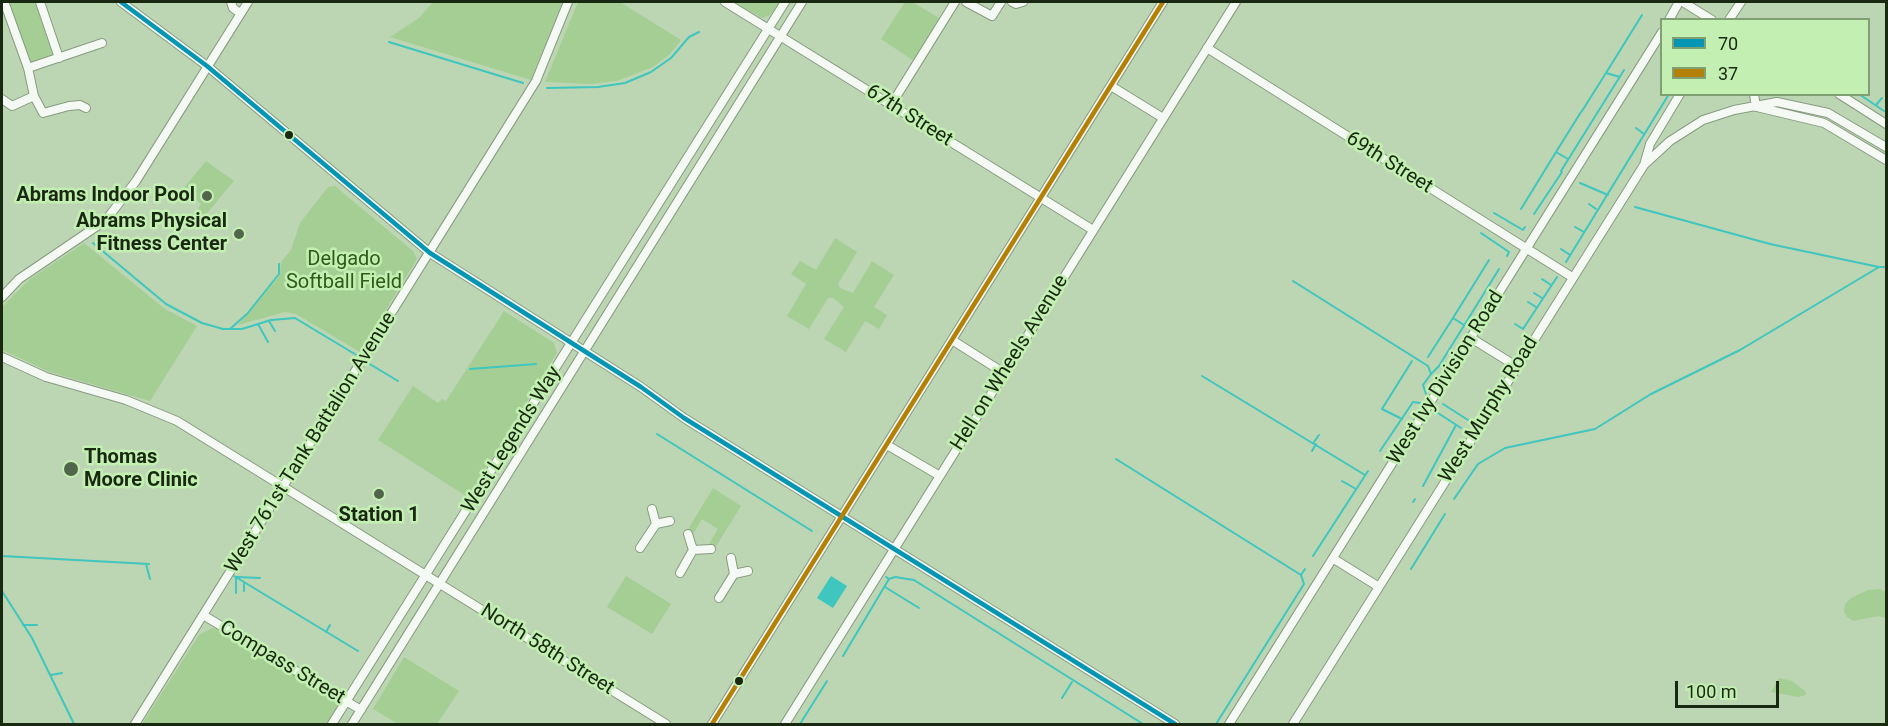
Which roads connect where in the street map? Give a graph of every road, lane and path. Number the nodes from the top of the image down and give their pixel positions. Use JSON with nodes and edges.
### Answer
{"nodes":[{"id":1,"x":40,"y":2,"type":"edge"},
{"id":2,"x":121,"y":2,"type":"edge"},
{"id":3,"x":231,"y":2,"type":"edge"},
{"id":4,"x":248,"y":2,"type":"edge"},
{"id":5,"x":568,"y":2,"type":"edge"},
{"id":6,"x":725,"y":2,"type":"edge"},
{"id":7,"x":785,"y":2,"type":"edge"},
{"id":8,"x":802,"y":2,"type":"edge"},
{"id":9,"x":955,"y":2,"type":"edge"},
{"id":10,"x":966,"y":2,"type":"edge"},
{"id":11,"x":1001,"y":2,"type":"edge"},
{"id":12,"x":1012,"y":2,"type":"edge"},
{"id":13,"x":1023,"y":2,"type":"edge"},
{"id":14,"x":1163,"y":2,"type":"edge"},
{"id":15,"x":1236,"y":2,"type":"edge"},
{"id":16,"x":1681,"y":2,"type":"edge"},
{"id":17,"x":1742,"y":2,"type":"edge"},
{"id":18,"x":4,"y":5,"type":"edge"},
{"id":19,"x":240,"y":13,"type":"junction"},
{"id":20,"x":1670,"y":18,"type":"edge"},
{"id":21,"x":1709,"y":18,"type":"edge"},
{"id":22,"x":1730,"y":18,"type":"edge"},
{"id":23,"x":768,"y":28,"type":"junction"},
{"id":24,"x":1660,"y":35,"type":"edge"},
{"id":25,"x":781,"y":36,"type":"junction"},
{"id":26,"x":102,"y":43,"type":"dead end"},
{"id":27,"x":1207,"y":48,"type":"junction"},
{"id":28,"x":59,"y":58,"type":"junction"},
{"id":29,"x":207,"y":66,"type":"junction"},
{"id":30,"x":28,"y":68,"type":"junction"},
{"id":31,"x":1111,"y":86,"type":"junction"},
{"id":32,"x":34,"y":96,"type":"junction"},
{"id":33,"x":1679,"y":96,"type":"edge"},
{"id":34,"x":1754,"y":96,"type":"edge"},
{"id":35,"x":1842,"y":96,"type":"edge"},
{"id":36,"x":2,"y":99,"type":"edge"},
{"id":37,"x":891,"y":105,"type":"junction"},
{"id":38,"x":1756,"y":107,"type":"junction"},
{"id":39,"x":86,"y":108,"type":"dead end"},
{"id":40,"x":1163,"y":118,"type":"junction"},
{"id":41,"x":1887,"y":124,"type":"edge"},
{"id":42,"x":1887,"y":147,"type":"edge"},
{"id":43,"x":1887,"y":160,"type":"edge"},
{"id":44,"x":1644,"y":165,"type":"junction"},
{"id":45,"x":1041,"y":197,"type":"junction"},
{"id":46,"x":1093,"y":230,"type":"junction"},
{"id":47,"x":1527,"y":249,"type":"junction"},
{"id":48,"x":430,"y":253,"type":"junction"},
{"id":49,"x":1572,"y":277,"type":"junction"},
{"id":50,"x":2,"y":297,"type":"edge"},
{"id":51,"x":1471,"y":338,"type":"junction"},
{"id":52,"x":952,"y":340,"type":"junction"},
{"id":53,"x":571,"y":343,"type":"junction"},
{"id":54,"x":584,"y":351,"type":"junction"},
{"id":55,"x":2,"y":357,"type":"edge"},
{"id":56,"x":1516,"y":366,"type":"junction"},
{"id":57,"x":1004,"y":373,"type":"junction"},
{"id":58,"x":887,"y":445,"type":"junction"},
{"id":59,"x":940,"y":476,"type":"junction"},
{"id":60,"x":284,"y":486,"type":"junction"},
{"id":61,"x":652,"y":509,"type":"dead end"},
{"id":62,"x":842,"y":516,"type":"junction"},
{"id":63,"x":670,"y":521,"type":"dead end"},
{"id":64,"x":656,"y":524,"type":"junction"},
{"id":65,"x":688,"y":534,"type":"dead end"},
{"id":66,"x":640,"y":548,"type":"dead end"},
{"id":67,"x":894,"y":548,"type":"junction"},
{"id":68,"x":711,"y":549,"type":"dead end"},
{"id":69,"x":693,"y":550,"type":"junction"},
{"id":70,"x":731,"y":558,"type":"dead end"},
{"id":71,"x":1334,"y":559,"type":"junction"},
{"id":72,"x":748,"y":571,"type":"dead end"},
{"id":73,"x":680,"y":573,"type":"dead end"},
{"id":74,"x":734,"y":574,"type":"junction"},
{"id":75,"x":427,"y":575,"type":"junction"},
{"id":76,"x":441,"y":584,"type":"junction"},
{"id":77,"x":1379,"y":586,"type":"junction"},
{"id":78,"x":719,"y":598,"type":"dead end"},
{"id":79,"x":203,"y":615,"type":"junction"},
{"id":80,"x":346,"y":702,"type":"junction"},
{"id":81,"x":361,"y":710,"type":"junction"},
{"id":82,"x":135,"y":724,"type":"edge"},
{"id":83,"x":332,"y":724,"type":"edge"},
{"id":84,"x":352,"y":724,"type":"edge"},
{"id":85,"x":666,"y":724,"type":"edge"},
{"id":86,"x":712,"y":724,"type":"edge"},
{"id":87,"x":785,"y":724,"type":"edge"},
{"id":88,"x":1175,"y":724,"type":"edge"},
{"id":89,"x":1229,"y":724,"type":"edge"},
{"id":90,"x":1293,"y":724,"type":"edge"}],
"edges":[{"from":1,"to":28,"type":"street"},
{"from":2,"to":29,"type":"street"},
{"from":3,"to":19,"type":"street"},
{"from":4,"to":19,"type":"street"},
{"from":5,"to":48,"type":"street","name":"West 761st Tank Battalion Avenue"},
{"from":6,"to":23,"type":"street","name":"67th Street"},
{"from":7,"to":23,"type":"street","name":"West Legends Way"},
{"from":8,"to":25,"type":"street","name":"West Legends Way"},
{"from":9,"to":37,"type":"street"},
{"from":10,"to":11,"type":"street"},
{"from":12,"to":13,"type":"street"},
{"from":14,"to":31,"type":"street"},
{"from":15,"to":27,"type":"street","name":"Hell on Wheels Avenue"},
{"from":16,"to":20,"type":"street"},
{"from":16,"to":21,"type":"street"},
{"from":17,"to":22,"type":"street"},
{"from":18,"to":30,"type":"street"},
{"from":19,"to":29,"type":"street"},
{"from":23,"to":25,"type":"street","name":"67th Street"},
{"from":23,"to":53,"type":"street","name":"West Legends Way"},
{"from":24,"to":47,"type":"street","name":"West Ivy Division Road"},
{"from":25,"to":37,"type":"street","name":"67th Street"},
{"from":25,"to":54,"type":"street","name":"West Legends Way"},
{"from":26,"to":28,"type":"street"},
{"from":27,"to":40,"type":"street","name":"Hell on Wheels Avenue"},
{"from":27,"to":47,"type":"street","name":"69th Street"},
{"from":28,"to":30,"type":"street"},
{"from":29,"to":48,"type":"street"},
{"from":29,"to":50,"type":"street"},
{"from":30,"to":32,"type":"street"},
{"from":31,"to":40,"type":"street"},
{"from":31,"to":45,"type":"street"},
{"from":32,"to":36,"type":"street"},
{"from":32,"to":39,"type":"street"},
{"from":33,"to":44,"type":"street","name":"West Murphy Road"},
{"from":34,"to":38,"type":"street"},
{"from":35,"to":41,"type":"street"},
{"from":37,"to":45,"type":"street","name":"67th Street"},
{"from":38,"to":42,"type":"street"},
{"from":38,"to":43,"type":"street"},
{"from":38,"to":44,"type":"street"},
{"from":40,"to":46,"type":"street","name":"Hell on Wheels Avenue"},
{"from":44,"to":49,"type":"street","name":"West Murphy Road"},
{"from":45,"to":46,"type":"street","name":"67th Street"},
{"from":45,"to":52,"type":"street"},
{"from":46,"to":57,"type":"street","name":"Hell on Wheels Avenue"},
{"from":47,"to":49,"type":"street","name":"69th Street"},
{"from":47,"to":51,"type":"street","name":"West Ivy Division Road"},
{"from":48,"to":53,"type":"street"},
{"from":48,"to":60,"type":"street","name":"West 761st Tank Battalion Avenue"},
{"from":49,"to":56,"type":"street","name":"West Murphy Road"},
{"from":51,"to":56,"type":"street"},
{"from":51,"to":71,"type":"street","name":"West Ivy Division Road"},
{"from":52,"to":57,"type":"street"},
{"from":52,"to":58,"type":"street"},
{"from":53,"to":54,"type":"street"},
{"from":53,"to":75,"type":"street","name":"West Legends Way"},
{"from":54,"to":62,"type":"street"},
{"from":54,"to":76,"type":"street","name":"West Legends Way"},
{"from":55,"to":60,"type":"street","name":"North 58th Street"},
{"from":56,"to":77,"type":"street","name":"West Murphy Road"},
{"from":57,"to":59,"type":"street","name":"Hell on Wheels Avenue"},
{"from":58,"to":59,"type":"street"},
{"from":58,"to":62,"type":"street"},
{"from":59,"to":67,"type":"street","name":"Hell on Wheels Avenue"},
{"from":60,"to":75,"type":"street","name":"North 58th Street"},
{"from":60,"to":79,"type":"street","name":"West 761st Tank Battalion Avenue"},
{"from":61,"to":64,"type":"street"},
{"from":62,"to":67,"type":"street"},
{"from":62,"to":86,"type":"street"},
{"from":63,"to":64,"type":"street"},
{"from":64,"to":66,"type":"street"},
{"from":65,"to":69,"type":"street"},
{"from":67,"to":87,"type":"street","name":"Hell on Wheels Avenue"},
{"from":67,"to":88,"type":"street"},
{"from":68,"to":69,"type":"street"},
{"from":69,"to":73,"type":"street"},
{"from":70,"to":74,"type":"street"},
{"from":71,"to":77,"type":"street"},
{"from":71,"to":89,"type":"street","name":"West Ivy Division Road"},
{"from":72,"to":74,"type":"street"},
{"from":74,"to":78,"type":"street"},
{"from":75,"to":76,"type":"street","name":"North 58th Street"},
{"from":75,"to":80,"type":"street","name":"West Legends Way"},
{"from":76,"to":81,"type":"street","name":"West Legends Way"},
{"from":76,"to":85,"type":"street","name":"North 58th Street"},
{"from":77,"to":90,"type":"street","name":"West Murphy Road"},
{"from":79,"to":80,"type":"street","name":"Compass Street"},
{"from":79,"to":82,"type":"street","name":"West 761st Tank Battalion Avenue"},
{"from":80,"to":81,"type":"street","name":"Compass Street"},
{"from":80,"to":83,"type":"street","name":"West Legends Way"},
{"from":81,"to":84,"type":"street","name":"West Legends Way"}]}
